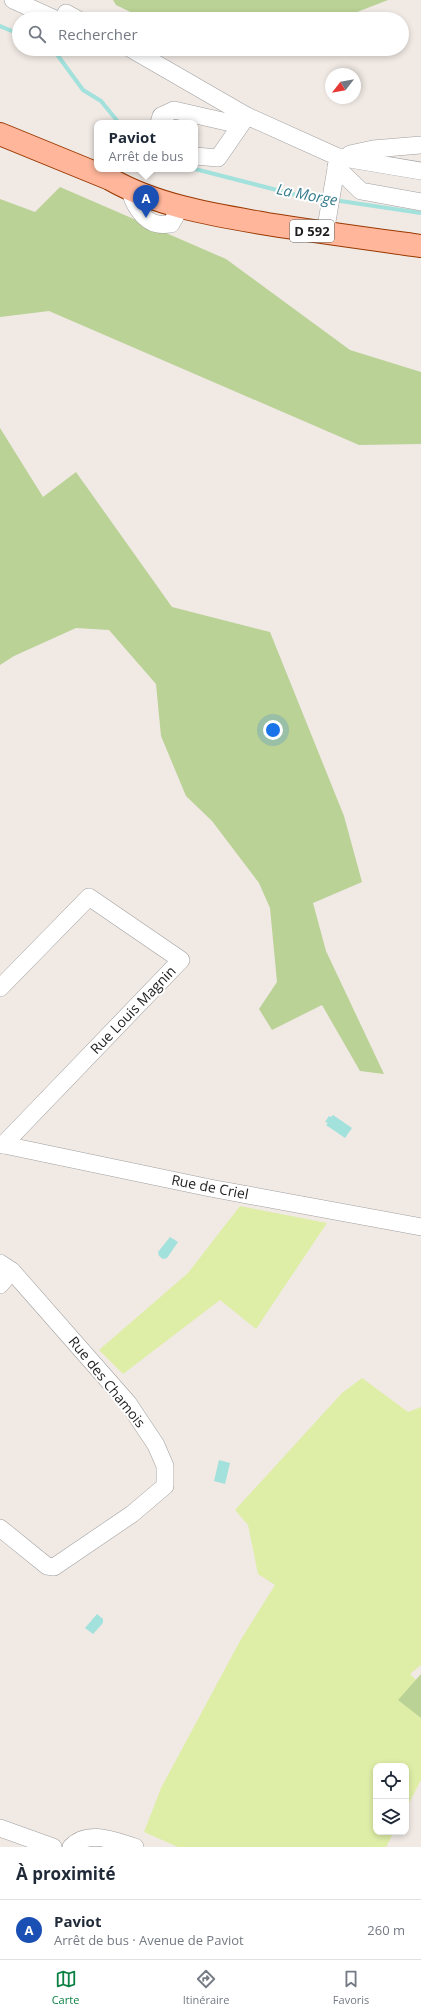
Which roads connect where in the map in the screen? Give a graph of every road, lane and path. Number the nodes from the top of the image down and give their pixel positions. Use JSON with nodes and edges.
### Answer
{"nodes":[{"id":1,"x":13,"y":0,"type":"edge"},
{"id":2,"x":50,"y":12,"type":"edge"},
{"id":3,"x":142,"y":56,"type":"edge"},
{"id":4,"x":160,"y":120,"type":"edge"},
{"id":5,"x":243,"y":120,"type":"junction"},
{"id":6,"x":0,"y":134,"type":"edge"},
{"id":7,"x":421,"y":145,"type":"edge"},
{"id":8,"x":198,"y":156,"type":"edge"},
{"id":9,"x":337,"y":162,"type":"junction"},
{"id":10,"x":421,"y":171,"type":"edge"},
{"id":11,"x":421,"y":202,"type":"edge"},
{"id":12,"x":325,"y":233,"type":"junction"},
{"id":13,"x":421,"y":246,"type":"edge"},
{"id":14,"x":0,"y":988,"type":"edge"},
{"id":15,"x":1,"y":1144,"type":"edge"},
{"id":16,"x":421,"y":1227,"type":"edge"},
{"id":17,"x":6,"y":1267,"type":"edge"},
{"id":18,"x":0,"y":1285,"type":"edge"},
{"id":19,"x":0,"y":1528,"type":"edge"},
{"id":20,"x":0,"y":1828,"type":"edge"},
{"id":21,"x":53,"y":1847,"type":"edge"},
{"id":22,"x":71,"y":1847,"type":"edge"},
{"id":23,"x":135,"y":1847,"type":"edge"}],
"edges":[{"from":1,"to":2,"type":"street"},
{"from":3,"to":5,"type":"street"},
{"from":4,"to":5,"type":"street"},
{"from":5,"to":8,"type":"street"},
{"from":5,"to":9,"type":"street"},
{"from":6,"to":12,"type":"main road","number":"D 592"},
{"from":7,"to":9,"type":"street"},
{"from":9,"to":10,"type":"street"},
{"from":9,"to":11,"type":"street"},
{"from":9,"to":12,"type":"street"},
{"from":12,"to":13,"type":"main road","number":"D 592"},
{"from":14,"to":15,"type":"street","name":"Rue Louis Magnin"},
{"from":15,"to":16,"type":"street","name":"Rue de Criel"},
{"from":17,"to":18,"type":"street"},
{"from":17,"to":19,"type":"street","name":"Rue des Chamois"},
{"from":20,"to":21,"type":"street"},
{"from":22,"to":23,"type":"street"}]}
